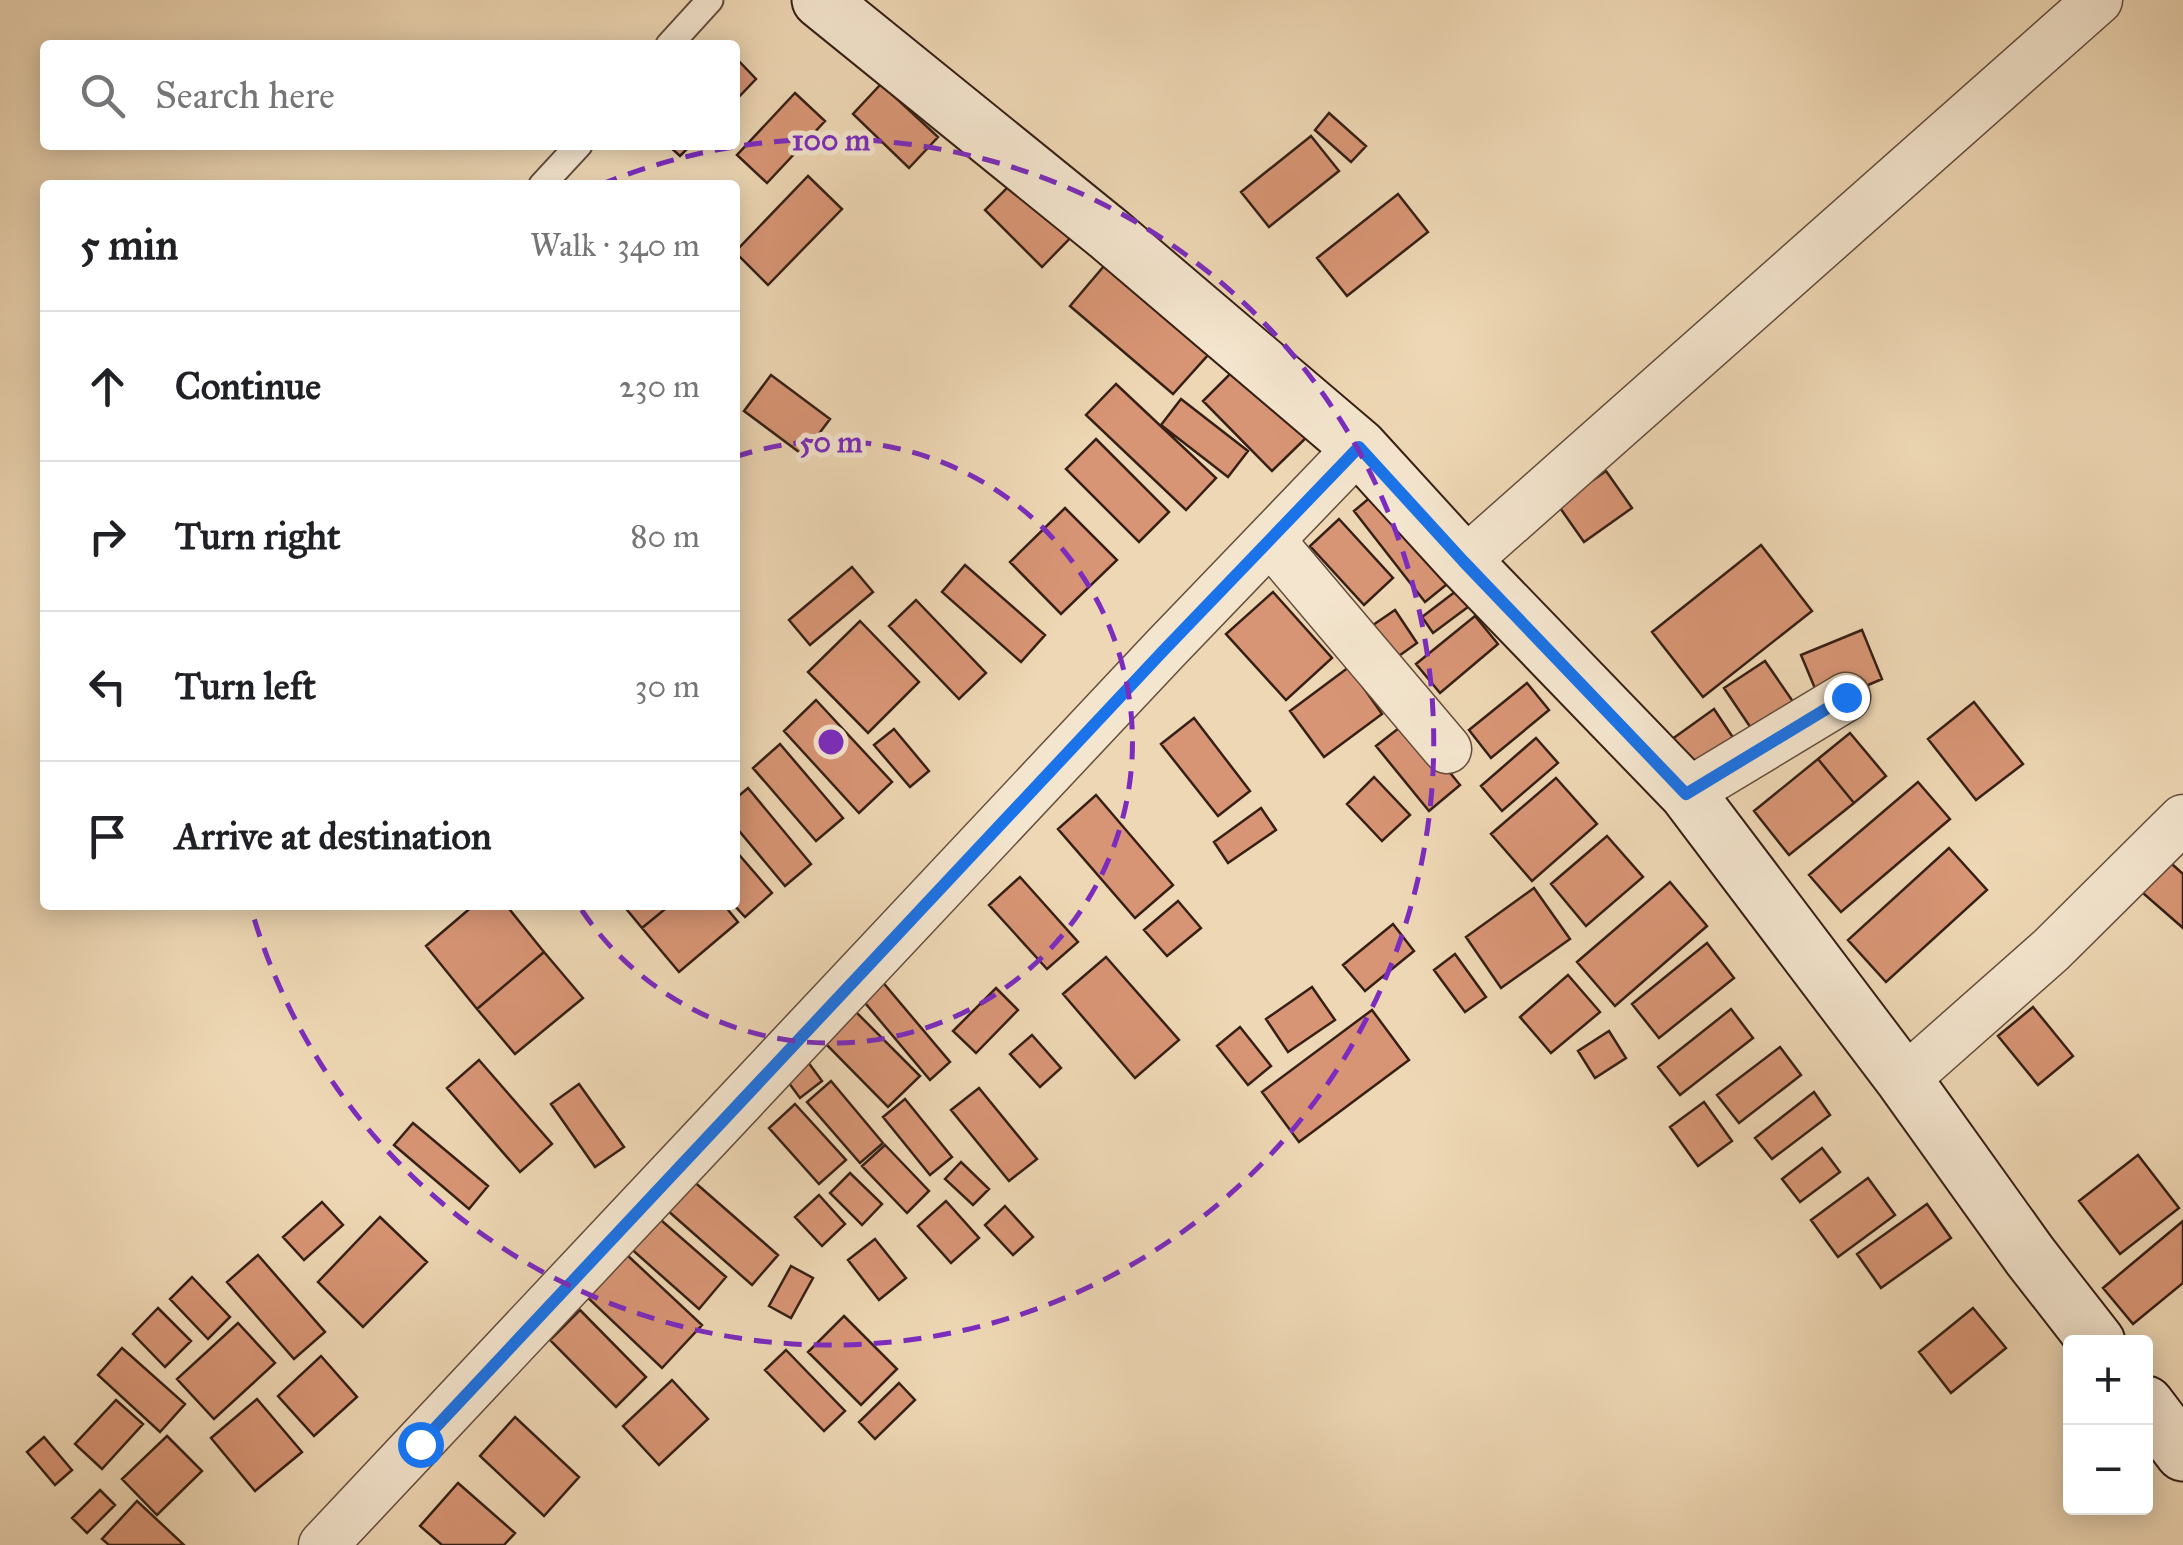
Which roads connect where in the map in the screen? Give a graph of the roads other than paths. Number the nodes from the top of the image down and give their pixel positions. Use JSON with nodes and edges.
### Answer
{"nodes":[{"id":1,"x":710,"y":0,"type":"edge"},
{"id":2,"x":820,"y":0,"type":"edge"},
{"id":3,"x":2098,"y":0,"type":"edge"},
{"id":4,"x":674,"y":40,"type":"edge"},
{"id":5,"x":574,"y":150,"type":"edge"},
{"id":6,"x":546,"y":180,"type":"edge"},
{"id":7,"x":1359,"y":447,"type":"junction"},
{"id":8,"x":1270,"y":540,"type":"junction"},
{"id":9,"x":1464,"y":562,"type":"junction"},
{"id":10,"x":1846,"y":697,"type":"dead end"},
{"id":11,"x":1447,"y":749,"type":"dead end"},
{"id":12,"x":1686,"y":794,"type":"junction"},
{"id":13,"x":2183,"y":819,"type":"edge"},
{"id":14,"x":1904,"y":1080,"type":"junction"},
{"id":15,"x":2092,"y":1335,"type":"edge"},
{"id":16,"x":2153,"y":1413,"type":"edge"},
{"id":17,"x":2183,"y":1453,"type":"edge"},
{"id":18,"x":323,"y":1545,"type":"edge"}],
"edges":[{"from":1,"to":4,"type":"lane"},
{"from":2,"to":7,"type":"street"},
{"from":3,"to":9,"type":"street"},
{"from":5,"to":6,"type":"lane"},
{"from":7,"to":8,"type":"street"},
{"from":7,"to":9,"type":"street"},
{"from":8,"to":11,"type":"street"},
{"from":8,"to":18,"type":"street"},
{"from":9,"to":12,"type":"street"},
{"from":10,"to":12,"type":"street"},
{"from":12,"to":14,"type":"street"},
{"from":13,"to":14,"type":"street"},
{"from":14,"to":15,"type":"street"},
{"from":16,"to":17,"type":"street"}]}
